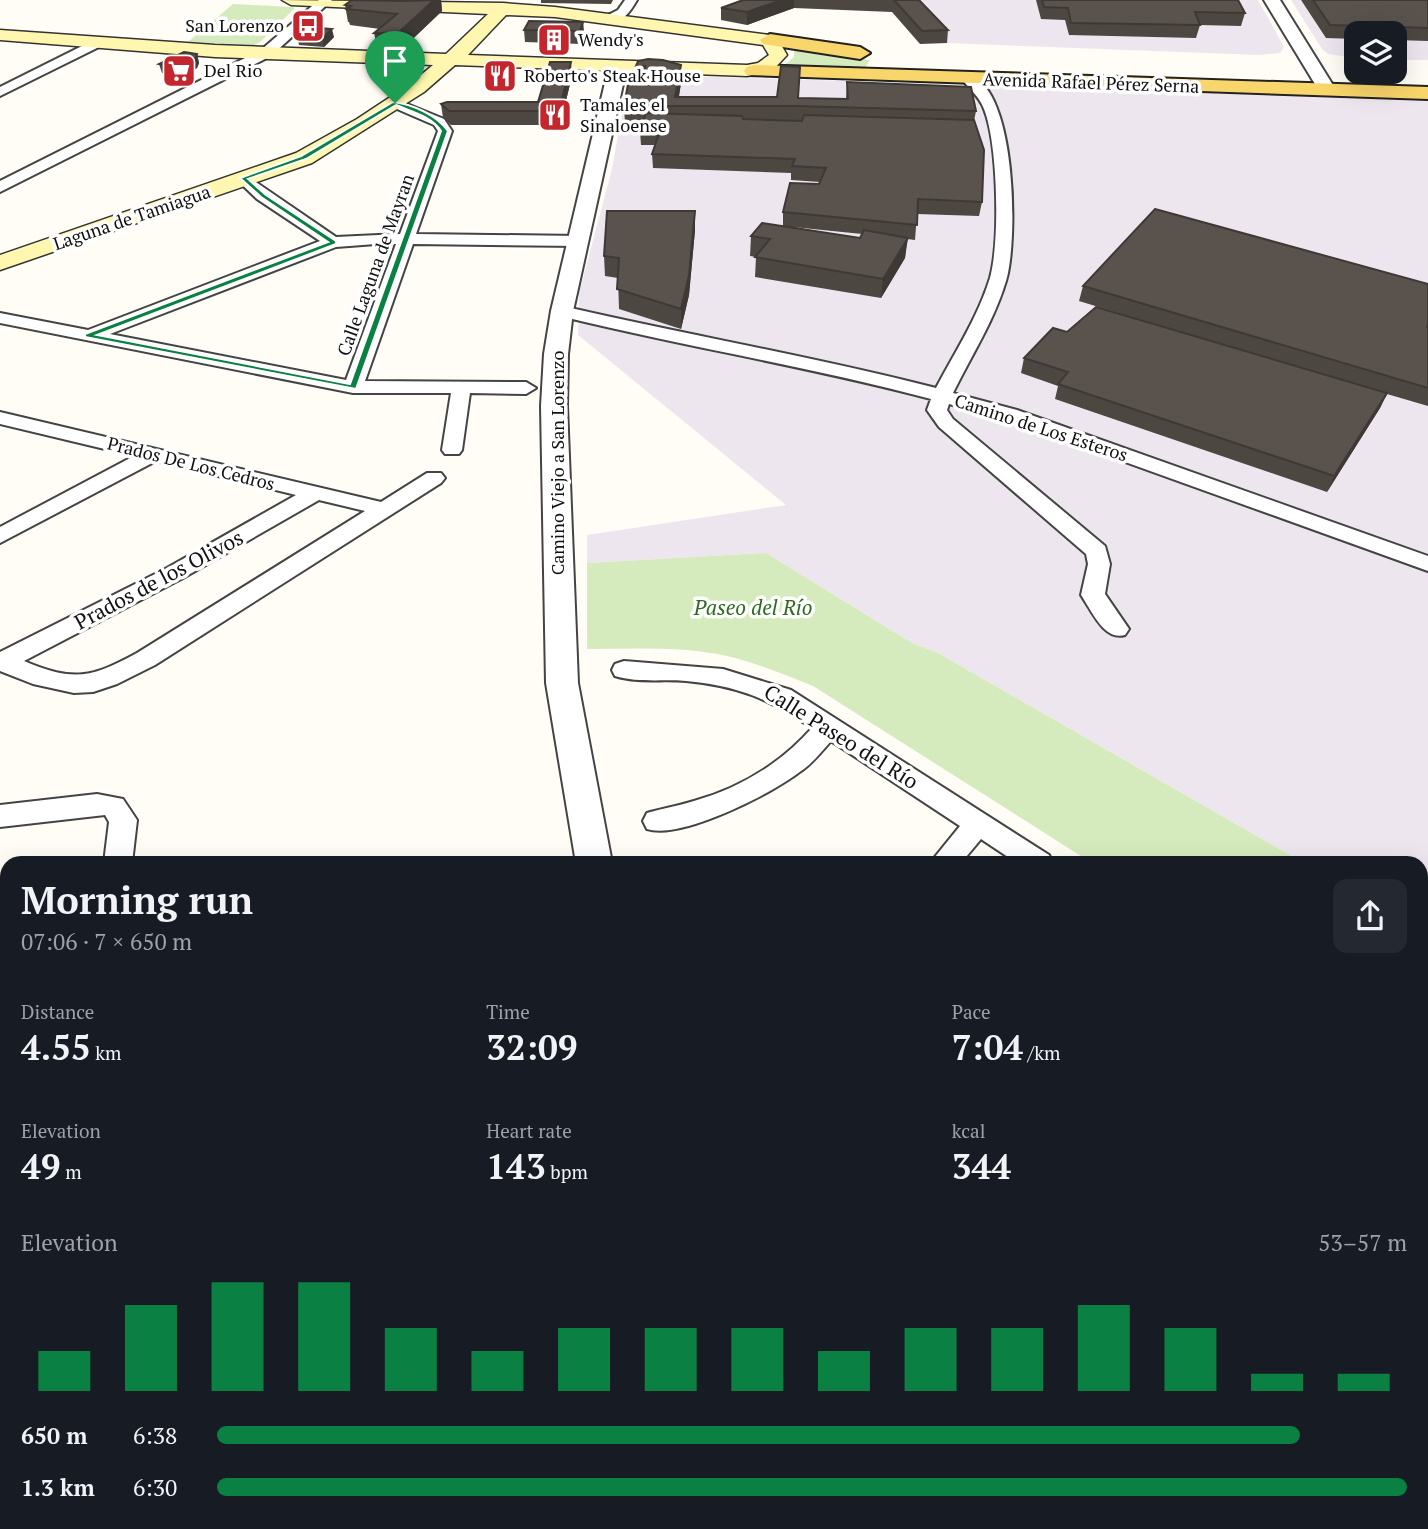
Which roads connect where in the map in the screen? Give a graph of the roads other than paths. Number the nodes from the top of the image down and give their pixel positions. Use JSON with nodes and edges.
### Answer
{"nodes":[{"id":1,"x":291,"y":0,"type":"edge"},
{"id":2,"x":631,"y":0,"type":"edge"},
{"id":3,"x":1272,"y":0,"type":"edge"},
{"id":4,"x":325,"y":1,"type":"edge"},
{"id":5,"x":505,"y":4,"type":"edge"},
{"id":6,"x":593,"y":16,"type":"junction"},
{"id":7,"x":612,"y":18,"type":"junction"},
{"id":8,"x":490,"y":23,"type":"junction"},
{"id":9,"x":0,"y":35,"type":"edge"},
{"id":10,"x":477,"y":37,"type":"junction"},
{"id":11,"x":770,"y":40,"type":"junction"},
{"id":12,"x":96,"y":43,"type":"junction"},
{"id":13,"x":266,"y":53,"type":"junction"},
{"id":14,"x":450,"y":60,"type":"junction"},
{"id":15,"x":506,"y":63,"type":"junction"},
{"id":16,"x":618,"y":66,"type":"junction"},
{"id":17,"x":754,"y":71,"type":"junction"},
{"id":18,"x":1428,"y":78,"type":"edge"},
{"id":19,"x":969,"y":79,"type":"junction"},
{"id":20,"x":1323,"y":83,"type":"junction"},
{"id":21,"x":0,"y":92,"type":"edge"},
{"id":22,"x":1428,"y":93,"type":"edge"},
{"id":23,"x":405,"y":106,"type":"junction"},
{"id":24,"x":250,"y":185,"type":"junction"},
{"id":25,"x":0,"y":187,"type":"edge"},
{"id":26,"x":405,"y":239,"type":"junction"},
{"id":27,"x":580,"y":241,"type":"junction"},
{"id":28,"x":333,"y":242,"type":"junction"},
{"id":29,"x":0,"y":263,"type":"edge"},
{"id":30,"x":0,"y":278,"type":"edge"},
{"id":31,"x":562,"y":311,"type":"junction"},
{"id":32,"x":4,"y":319,"type":"edge"},
{"id":33,"x":88,"y":336,"type":"junction"},
{"id":34,"x":353,"y":387,"type":"junction"},
{"id":35,"x":526,"y":388,"type":"dead end"},
{"id":36,"x":461,"y":390,"type":"junction"},
{"id":37,"x":942,"y":396,"type":"junction"},
{"id":38,"x":0,"y":418,"type":"edge"},
{"id":39,"x":452,"y":450,"type":"dead end"},
{"id":40,"x":152,"y":455,"type":"junction"},
{"id":41,"x":434,"y":478,"type":"dead end"},
{"id":42,"x":314,"y":494,"type":"junction"},
{"id":43,"x":383,"y":509,"type":"junction"},
{"id":44,"x":0,"y":536,"type":"edge"},
{"id":45,"x":1428,"y":564,"type":"edge"},
{"id":46,"x":1117,"y":629,"type":"dead end"},
{"id":47,"x":1,"y":662,"type":"edge"},
{"id":48,"x":624,"y":670,"type":"dead end"},
{"id":49,"x":829,"y":726,"type":"junction"},
{"id":50,"x":0,"y":816,"type":"edge"},
{"id":51,"x":657,"y":821,"type":"dead end"},
{"id":52,"x":978,"y":824,"type":"junction"},
{"id":53,"x":119,"y":856,"type":"edge"},
{"id":54,"x":593,"y":856,"type":"edge"},
{"id":55,"x":950,"y":856,"type":"edge"},
{"id":56,"x":1028,"y":856,"type":"edge"}],
"edges":[{"from":1,"to":4,"type":"main road"},
{"from":2,"to":7,"type":"street"},
{"from":3,"to":20,"type":"street"},
{"from":4,"to":5,"type":"main road"},
{"from":4,"to":13,"type":"street"},
{"from":5,"to":6,"type":"main road"},
{"from":5,"to":8,"type":"main road","name":"Laguna de Tamiagua"},
{"from":6,"to":7,"type":"main road"},
{"from":6,"to":8,"type":"main road"},
{"from":7,"to":11,"type":"main road"},
{"from":8,"to":10,"type":"main road","name":"Laguna de Tamiagua"},
{"from":9,"to":12,"type":"main road"},
{"from":10,"to":14,"type":"main road","name":"Laguna de Tamiagua"},
{"from":10,"to":15,"type":"main road"},
{"from":11,"to":17,"type":"main road"},
{"from":11,"to":20,"type":"main road","name":"Avenida Rafael Pérez Serna"},
{"from":12,"to":13,"type":"main road"},
{"from":12,"to":21,"type":"street"},
{"from":13,"to":14,"type":"main road"},
{"from":13,"to":25,"type":"street"},
{"from":14,"to":15,"type":"main road"},
{"from":14,"to":23,"type":"main road","name":"Laguna de Tamiagua"},
{"from":15,"to":16,"type":"main road"},
{"from":15,"to":23,"type":"main road","name":"Laguna de Tamiagua"},
{"from":16,"to":17,"type":"main road"},
{"from":16,"to":27,"type":"street","name":"Camino Viejo a San Lorenzo"},
{"from":17,"to":19,"type":"main road","name":"Avenida Rafael Pérez Serna"},
{"from":18,"to":20,"type":"main road","name":"Avenida Rafael Pérez Serna"},
{"from":19,"to":20,"type":"main road","name":"Avenida Rafael Pérez Serna"},
{"from":19,"to":37,"type":"street"},
{"from":20,"to":22,"type":"main road","name":"Avenida Rafael Pérez Serna"},
{"from":23,"to":24,"type":"main road","name":"Laguna de Tamiagua"},
{"from":23,"to":26,"type":"street","name":"Calle Laguna de Mayran"},
{"from":24,"to":28,"type":"street"},
{"from":24,"to":29,"type":"main road","name":"Laguna de Tamiagua"},
{"from":24,"to":30,"type":"main road","name":"Laguna de Tamiagua"},
{"from":26,"to":27,"type":"street"},
{"from":26,"to":28,"type":"street"},
{"from":26,"to":34,"type":"street","name":"Calle Laguna de Mayran"},
{"from":27,"to":31,"type":"street","name":"Camino Viejo a San Lorenzo"},
{"from":28,"to":33,"type":"street"},
{"from":31,"to":37,"type":"street","name":"Camino de Los Esteros"},
{"from":31,"to":54,"type":"street","name":"Camino Viejo a San Lorenzo"},
{"from":32,"to":33,"type":"street"},
{"from":33,"to":34,"type":"street"},
{"from":34,"to":36,"type":"street"},
{"from":35,"to":36,"type":"street"},
{"from":36,"to":39,"type":"street"},
{"from":37,"to":45,"type":"street","name":"Camino de Los Esteros"},
{"from":37,"to":46,"type":"street"},
{"from":38,"to":40,"type":"street","name":"Prados De Los Cedros"},
{"from":40,"to":42,"type":"street","name":"Prados De Los Cedros"},
{"from":40,"to":44,"type":"street"},
{"from":41,"to":43,"type":"street"},
{"from":42,"to":43,"type":"street","name":"Prados De Los Cedros"},
{"from":42,"to":47,"type":"street","name":"Prados de los Olivos"},
{"from":43,"to":47,"type":"street"},
{"from":48,"to":49,"type":"street","name":"Calle Paseo del Río"},
{"from":49,"to":51,"type":"street"},
{"from":49,"to":52,"type":"street","name":"Calle Paseo del Río"},
{"from":50,"to":53,"type":"street"},
{"from":52,"to":55,"type":"street"},
{"from":52,"to":56,"type":"street","name":"Calle Paseo del Río"}]}
